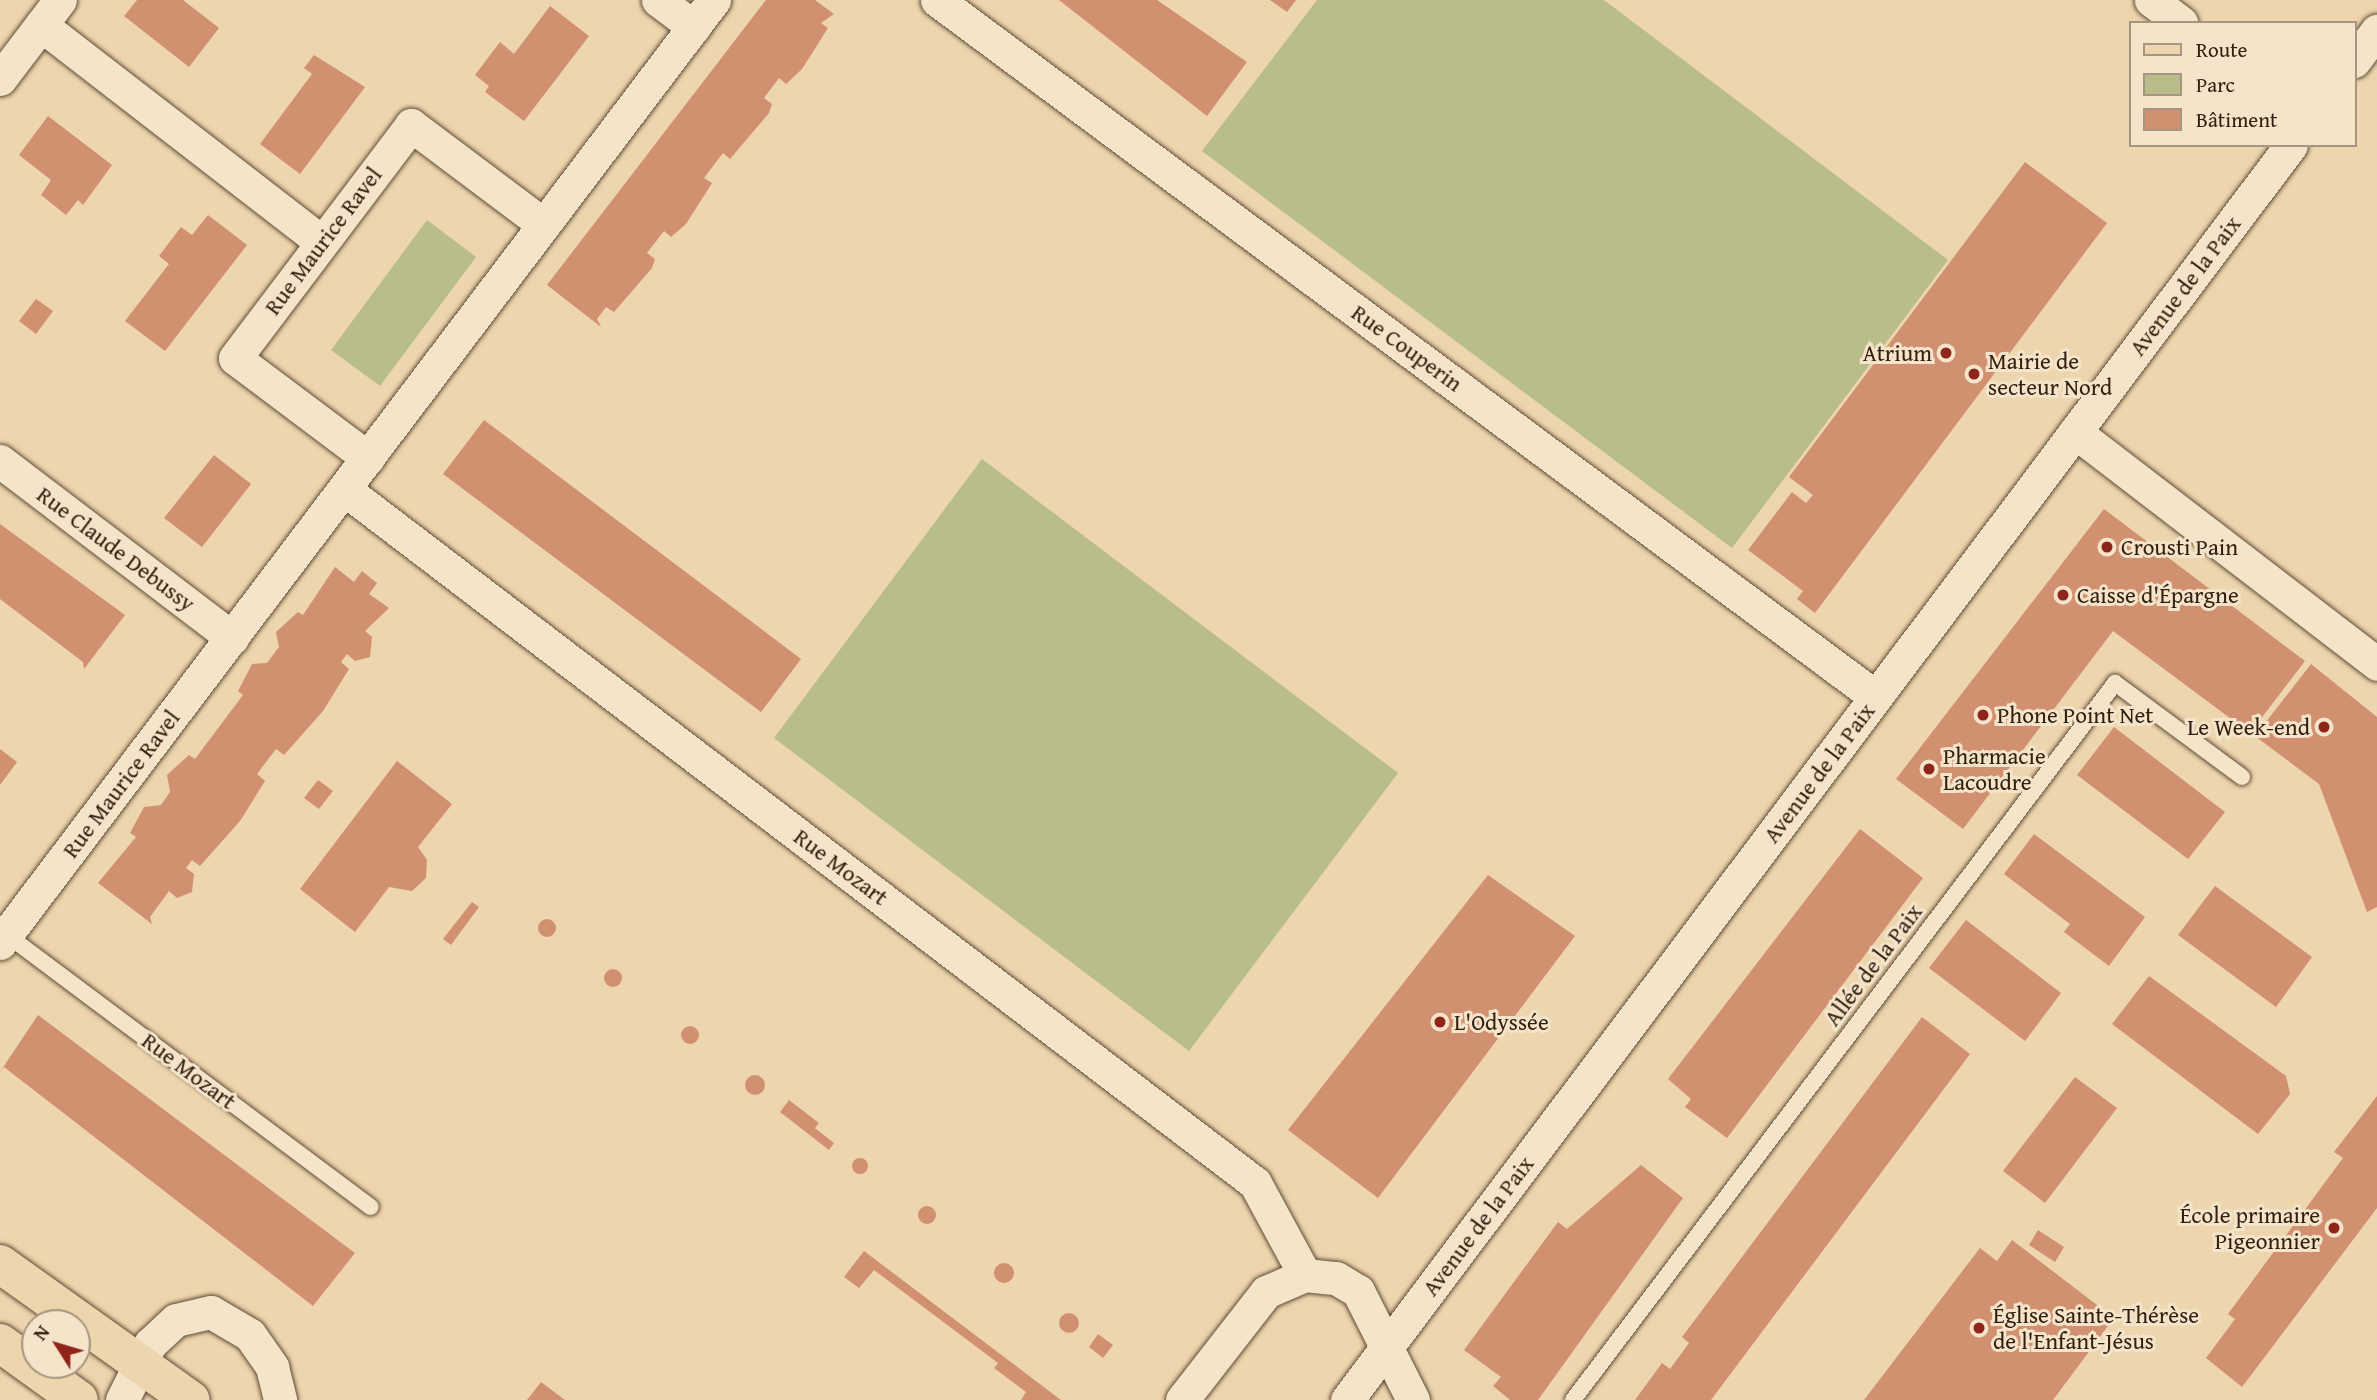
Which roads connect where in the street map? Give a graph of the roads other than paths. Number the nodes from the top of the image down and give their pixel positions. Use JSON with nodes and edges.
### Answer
{"nodes":[{"id":1,"x":658,"y":0,"type":"edge"},
{"id":2,"x":714,"y":0,"type":"edge"},
{"id":3,"x":937,"y":0,"type":"edge"},
{"id":4,"x":2151,"y":0,"type":"edge"},
{"id":5,"x":50,"y":13,"type":"edge"},
{"id":6,"x":2178,"y":21,"type":"edge"},
{"id":7,"x":694,"y":27,"type":"junction"},
{"id":8,"x":2377,"y":31,"type":"edge"},
{"id":9,"x":2356,"y":58,"type":"edge"},
{"id":10,"x":0,"y":79,"type":"edge"},
{"id":11,"x":2289,"y":147,"type":"edge"},
{"id":12,"x":544,"y":225,"type":"junction"},
{"id":13,"x":323,"y":242,"type":"junction"},
{"id":14,"x":2075,"y":432,"type":"junction"},
{"id":15,"x":368,"y":458,"type":"junction"},
{"id":16,"x":0,"y":461,"type":"edge"},
{"id":17,"x":344,"y":489,"type":"junction"},
{"id":18,"x":232,"y":638,"type":"junction"},
{"id":19,"x":2377,"y":664,"type":"edge"},
{"id":20,"x":1876,"y":697,"type":"junction"},
{"id":21,"x":2242,"y":777,"type":"dead end"},
{"id":22,"x":3,"y":939,"type":"edge"},
{"id":23,"x":371,"y":1207,"type":"dead end"},
{"id":24,"x":0,"y":1264,"type":"edge"},
{"id":25,"x":1305,"y":1275,"type":"junction"},
{"id":26,"x":0,"y":1343,"type":"edge"},
{"id":27,"x":1385,"y":1350,"type":"junction"},
{"id":28,"x":136,"y":1361,"type":"junction"},
{"id":29,"x":79,"y":1400,"type":"edge"},
{"id":30,"x":122,"y":1400,"type":"edge"},
{"id":31,"x":191,"y":1400,"type":"edge"},
{"id":32,"x":280,"y":1400,"type":"edge"},
{"id":33,"x":1182,"y":1400,"type":"edge"},
{"id":34,"x":1347,"y":1400,"type":"edge"},
{"id":35,"x":1413,"y":1400,"type":"edge"},
{"id":36,"x":1573,"y":1400,"type":"edge"}],
"edges":[{"from":1,"to":7,"type":"street"},
{"from":2,"to":7,"type":"street","name":"Rue Maurice Ravel"},
{"from":3,"to":20,"type":"street","name":"Rue Couperin"},
{"from":4,"to":6,"type":"street"},
{"from":5,"to":10,"type":"street"},
{"from":5,"to":13,"type":"street"},
{"from":7,"to":12,"type":"street","name":"Rue Maurice Ravel"},
{"from":8,"to":9,"type":"street"},
{"from":11,"to":14,"type":"street","name":"Avenue de la Paix"},
{"from":12,"to":13,"type":"street","name":"Rue Maurice Ravel"},
{"from":12,"to":15,"type":"street","name":"Rue Maurice Ravel"},
{"from":13,"to":15,"type":"street","name":"Rue Maurice Ravel"},
{"from":14,"to":19,"type":"street"},
{"from":14,"to":20,"type":"street","name":"Avenue de la Paix"},
{"from":15,"to":17,"type":"street","name":"Rue Maurice Ravel"},
{"from":16,"to":18,"type":"street","name":"Rue Claude Debussy"},
{"from":17,"to":18,"type":"street","name":"Rue Maurice Ravel"},
{"from":17,"to":25,"type":"street","name":"Rue Mozart"},
{"from":18,"to":22,"type":"street","name":"Rue Maurice Ravel"},
{"from":20,"to":27,"type":"street","name":"Avenue de la Paix"},
{"from":21,"to":36,"type":"lane","name":"Allée de la Paix"},
{"from":22,"to":23,"type":"lane","name":"Rue Mozart"},
{"from":24,"to":28,"type":"main road"},
{"from":25,"to":27,"type":"street"},
{"from":25,"to":33,"type":"street"},
{"from":26,"to":29,"type":"main road"},
{"from":27,"to":34,"type":"street","name":"Avenue de la Paix"},
{"from":27,"to":35,"type":"street"},
{"from":28,"to":30,"type":"street"},
{"from":28,"to":31,"type":"main road"},
{"from":28,"to":32,"type":"street"}]}
